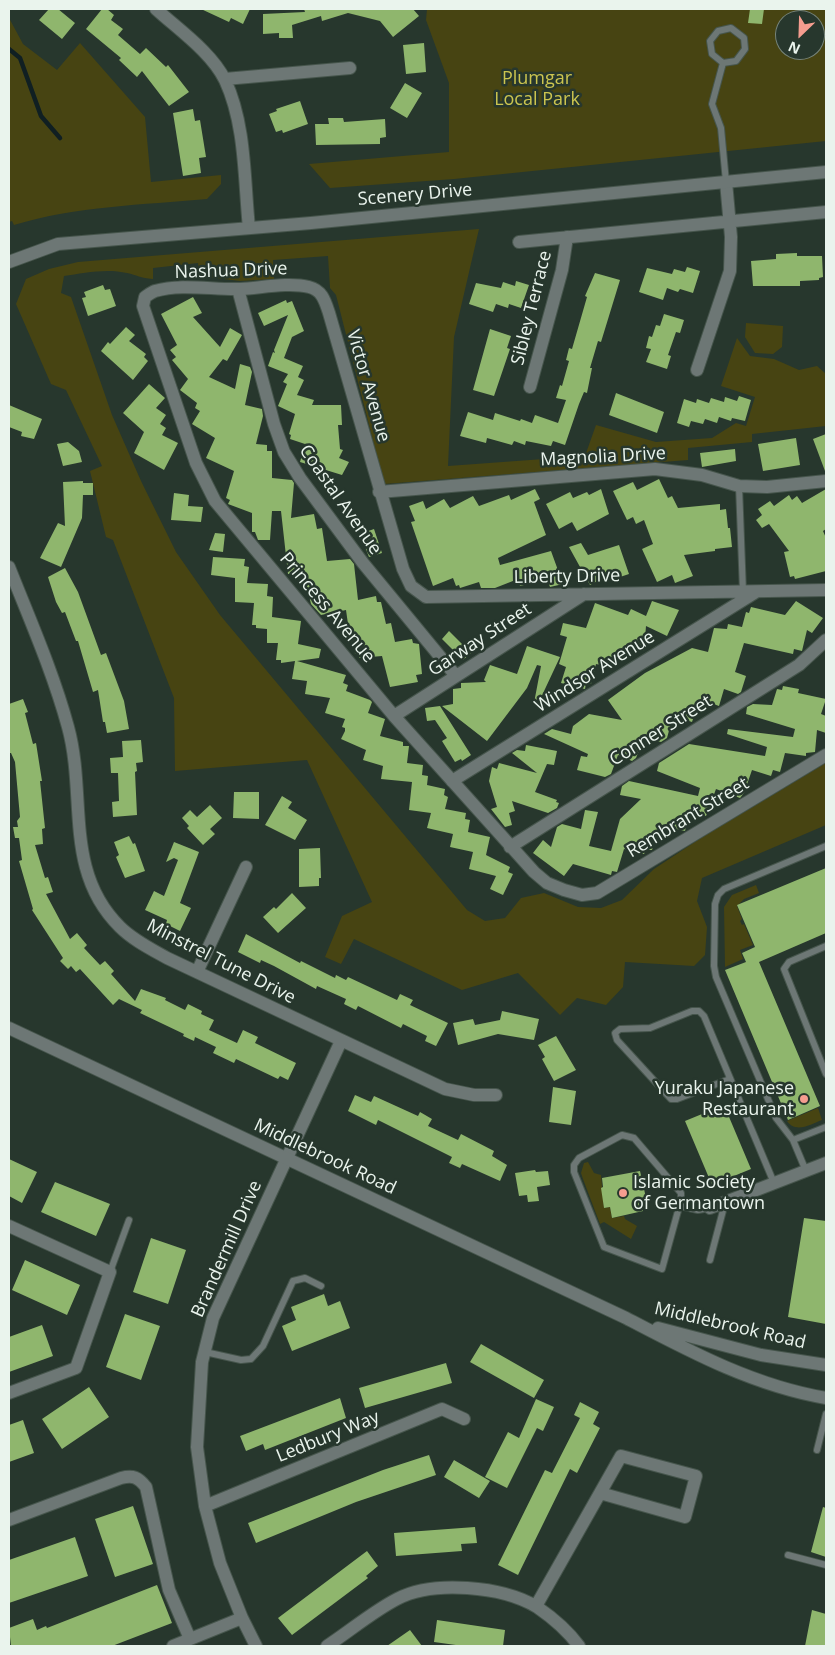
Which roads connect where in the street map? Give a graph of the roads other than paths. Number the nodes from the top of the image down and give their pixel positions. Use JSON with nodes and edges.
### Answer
{"nodes":[{"id":1,"x":156,"y":9,"type":"edge"},
{"id":2,"x":723,"y":62,"type":"junction"},
{"id":3,"x":350,"y":68,"type":"dead end"},
{"id":4,"x":224,"y":80,"type":"junction"},
{"id":5,"x":826,"y":172,"type":"edge"},
{"id":6,"x":726,"y":182,"type":"junction"},
{"id":7,"x":826,"y":212,"type":"edge"},
{"id":8,"x":730,"y":222,"type":"junction"},
{"id":9,"x":249,"y":228,"type":"junction"},
{"id":10,"x":567,"y":237,"type":"junction"},
{"id":11,"x":519,"y":242,"type":"dead end"},
{"id":12,"x":9,"y":262,"type":"edge"},
{"id":13,"x":238,"y":289,"type":"junction"},
{"id":14,"x":318,"y":291,"type":"joint"},
{"id":15,"x":145,"y":297,"type":"joint"},
{"id":16,"x":697,"y":370,"type":"dead end"},
{"id":17,"x":530,"y":388,"type":"dead end"},
{"id":18,"x":826,"y":481,"type":"edge"},
{"id":19,"x":739,"y":486,"type":"junction"},
{"id":20,"x":380,"y":492,"type":"junction"},
{"id":21,"x":9,"y":567,"type":"edge"},
{"id":22,"x":826,"y":590,"type":"edge"},
{"id":23,"x":749,"y":592,"type":"junction"},
{"id":24,"x":584,"y":594,"type":"junction"},
{"id":25,"x":826,"y":640,"type":"edge"},
{"id":26,"x":456,"y":676,"type":"junction"},
{"id":27,"x":394,"y":716,"type":"junction"},
{"id":28,"x":826,"y":755,"type":"edge"},
{"id":29,"x":452,"y":782,"type":"junction"},
{"id":30,"x":826,"y":846,"type":"edge"},
{"id":31,"x":510,"y":847,"type":"junction"},
{"id":32,"x":246,"y":867,"type":"dead end"},
{"id":33,"x":564,"y":890,"type":"joint"},
{"id":34,"x":826,"y":946,"type":"edge"},
{"id":35,"x":197,"y":972,"type":"junction"},
{"id":36,"x":9,"y":1028,"type":"edge"},
{"id":37,"x":341,"y":1041,"type":"junction"},
{"id":38,"x":826,"y":1074,"type":"edge"},
{"id":39,"x":730,"y":1078,"type":"junction"},
{"id":40,"x":496,"y":1095,"type":"dead end"},
{"id":41,"x":826,"y":1127,"type":"edge"},
{"id":42,"x":793,"y":1140,"type":"junction"},
{"id":43,"x":288,"y":1158,"type":"junction"},
{"id":44,"x":826,"y":1163,"type":"edge"},
{"id":45,"x":806,"y":1171,"type":"junction"},
{"id":46,"x":774,"y":1183,"type":"junction"},
{"id":47,"x":725,"y":1202,"type":"junction"},
{"id":48,"x":680,"y":1206,"type":"junction"},
{"id":49,"x":710,"y":1208,"type":"joint"},
{"id":50,"x":129,"y":1220,"type":"dead end"},
{"id":51,"x":9,"y":1226,"type":"edge"},
{"id":52,"x":710,"y":1260,"type":"dead end"},
{"id":53,"x":110,"y":1272,"type":"junction"},
{"id":54,"x":321,"y":1286,"type":"dead end"},
{"id":55,"x":626,"y":1318,"type":"junction"},
{"id":56,"x":205,"y":1352,"type":"junction"},
{"id":57,"x":826,"y":1365,"type":"edge"},
{"id":58,"x":9,"y":1393,"type":"edge"},
{"id":59,"x":826,"y":1398,"type":"edge"},
{"id":60,"x":826,"y":1414,"type":"edge"},
{"id":61,"x":464,"y":1419,"type":"dead end"},
{"id":62,"x":817,"y":1450,"type":"dead end"},
{"id":63,"x":600,"y":1493,"type":"junction"},
{"id":64,"x":205,"y":1506,"type":"junction"},
{"id":65,"x":9,"y":1520,"type":"edge"},
{"id":66,"x":788,"y":1555,"type":"dead end"},
{"id":67,"x":826,"y":1565,"type":"edge"},
{"id":68,"x":536,"y":1606,"type":"junction"},
{"id":69,"x":242,"y":1618,"type":"junction"},
{"id":70,"x":190,"y":1639,"type":"junction"},
{"id":71,"x":173,"y":1646,"type":"edge"},
{"id":72,"x":256,"y":1646,"type":"edge"},
{"id":73,"x":327,"y":1646,"type":"edge"},
{"id":74,"x":579,"y":1646,"type":"edge"}],
"edges":[{"from":1,"to":4,"type":"street"},
{"from":2,"to":2,"type":"lane"},
{"from":2,"to":6,"type":"lane"},
{"from":3,"to":4,"type":"street"},
{"from":4,"to":9,"type":"street"},
{"from":5,"to":6,"type":"street","name":"Scenery Drive"},
{"from":6,"to":8,"type":"street"},
{"from":6,"to":9,"type":"street","name":"Scenery Drive"},
{"from":7,"to":8,"type":"street"},
{"from":8,"to":10,"type":"street"},
{"from":8,"to":16,"type":"street"},
{"from":9,"to":12,"type":"street","name":"Scenery Drive"},
{"from":10,"to":11,"type":"street"},
{"from":10,"to":17,"type":"street","name":"Sibley Terrace"},
{"from":13,"to":14,"type":"street","name":"Nashua Drive"},
{"from":13,"to":15,"type":"street","name":"Nashua Drive"},
{"from":13,"to":26,"type":"street","name":"Coastal Avenue"},
{"from":14,"to":20,"type":"street","name":"Victor Avenue"},
{"from":15,"to":27,"type":"street","name":"Princess Avenue"},
{"from":18,"to":19,"type":"street","name":"Magnolia Drive"},
{"from":19,"to":20,"type":"street","name":"Magnolia Drive"},
{"from":19,"to":23,"type":"lane"},
{"from":20,"to":24,"type":"street","name":"Liberty Drive"},
{"from":21,"to":35,"type":"street","name":"Minstrel Tune Drive"},
{"from":22,"to":23,"type":"street","name":"Liberty Drive"},
{"from":23,"to":24,"type":"street","name":"Liberty Drive"},
{"from":23,"to":29,"type":"street","name":"Windsor Avenue"},
{"from":24,"to":26,"type":"street","name":"Garway Street"},
{"from":25,"to":31,"type":"street","name":"Conner Street"},
{"from":26,"to":27,"type":"street","name":"Garway Street"},
{"from":27,"to":29,"type":"street","name":"Princess Avenue"},
{"from":28,"to":33,"type":"street","name":"Rembrant Street"},
{"from":29,"to":31,"type":"street","name":"Princess Avenue"},
{"from":30,"to":42,"type":"lane"},
{"from":31,"to":33,"type":"street","name":"Princess Avenue"},
{"from":32,"to":35,"type":"street"},
{"from":34,"to":38,"type":"lane"},
{"from":35,"to":37,"type":"street","name":"Minstrel Tune Drive"},
{"from":36,"to":43,"type":"street","name":"Middlebrook Road"},
{"from":37,"to":40,"type":"street","name":"Minstrel Tune Drive"},
{"from":37,"to":43,"type":"street","name":"Brandermill Drive"},
{"from":39,"to":39,"type":"lane"},
{"from":39,"to":46,"type":"lane"},
{"from":41,"to":42,"type":"lane"},
{"from":42,"to":45,"type":"lane"},
{"from":43,"to":55,"type":"street","name":"Middlebrook Road"},
{"from":43,"to":56,"type":"street","name":"Brandermill Drive"},
{"from":44,"to":45,"type":"street"},
{"from":45,"to":46,"type":"street"},
{"from":46,"to":47,"type":"street"},
{"from":47,"to":49,"type":"street"},
{"from":47,"to":52,"type":"lane"},
{"from":48,"to":48,"type":"lane"},
{"from":48,"to":49,"type":"lane"},
{"from":50,"to":53,"type":"lane"},
{"from":51,"to":53,"type":"street"},
{"from":53,"to":58,"type":"street"},
{"from":54,"to":56,"type":"lane"},
{"from":55,"to":57,"type":"street","name":"Middlebrook Road"},
{"from":55,"to":59,"type":"street","name":"Middlebrook Road"},
{"from":56,"to":64,"type":"street","name":"Brandermill Drive"},
{"from":60,"to":62,"type":"lane"},
{"from":61,"to":64,"type":"street","name":"Ledbury Way"},
{"from":63,"to":63,"type":"street"},
{"from":63,"to":68,"type":"street"},
{"from":64,"to":69,"type":"street","name":"Brandermill Drive"},
{"from":65,"to":70,"type":"street"},
{"from":66,"to":67,"type":"lane"},
{"from":68,"to":73,"type":"street"},
{"from":68,"to":74,"type":"street"},
{"from":69,"to":70,"type":"street"},
{"from":69,"to":72,"type":"street","name":"Brandermill Drive"},
{"from":70,"to":71,"type":"street"}]}
